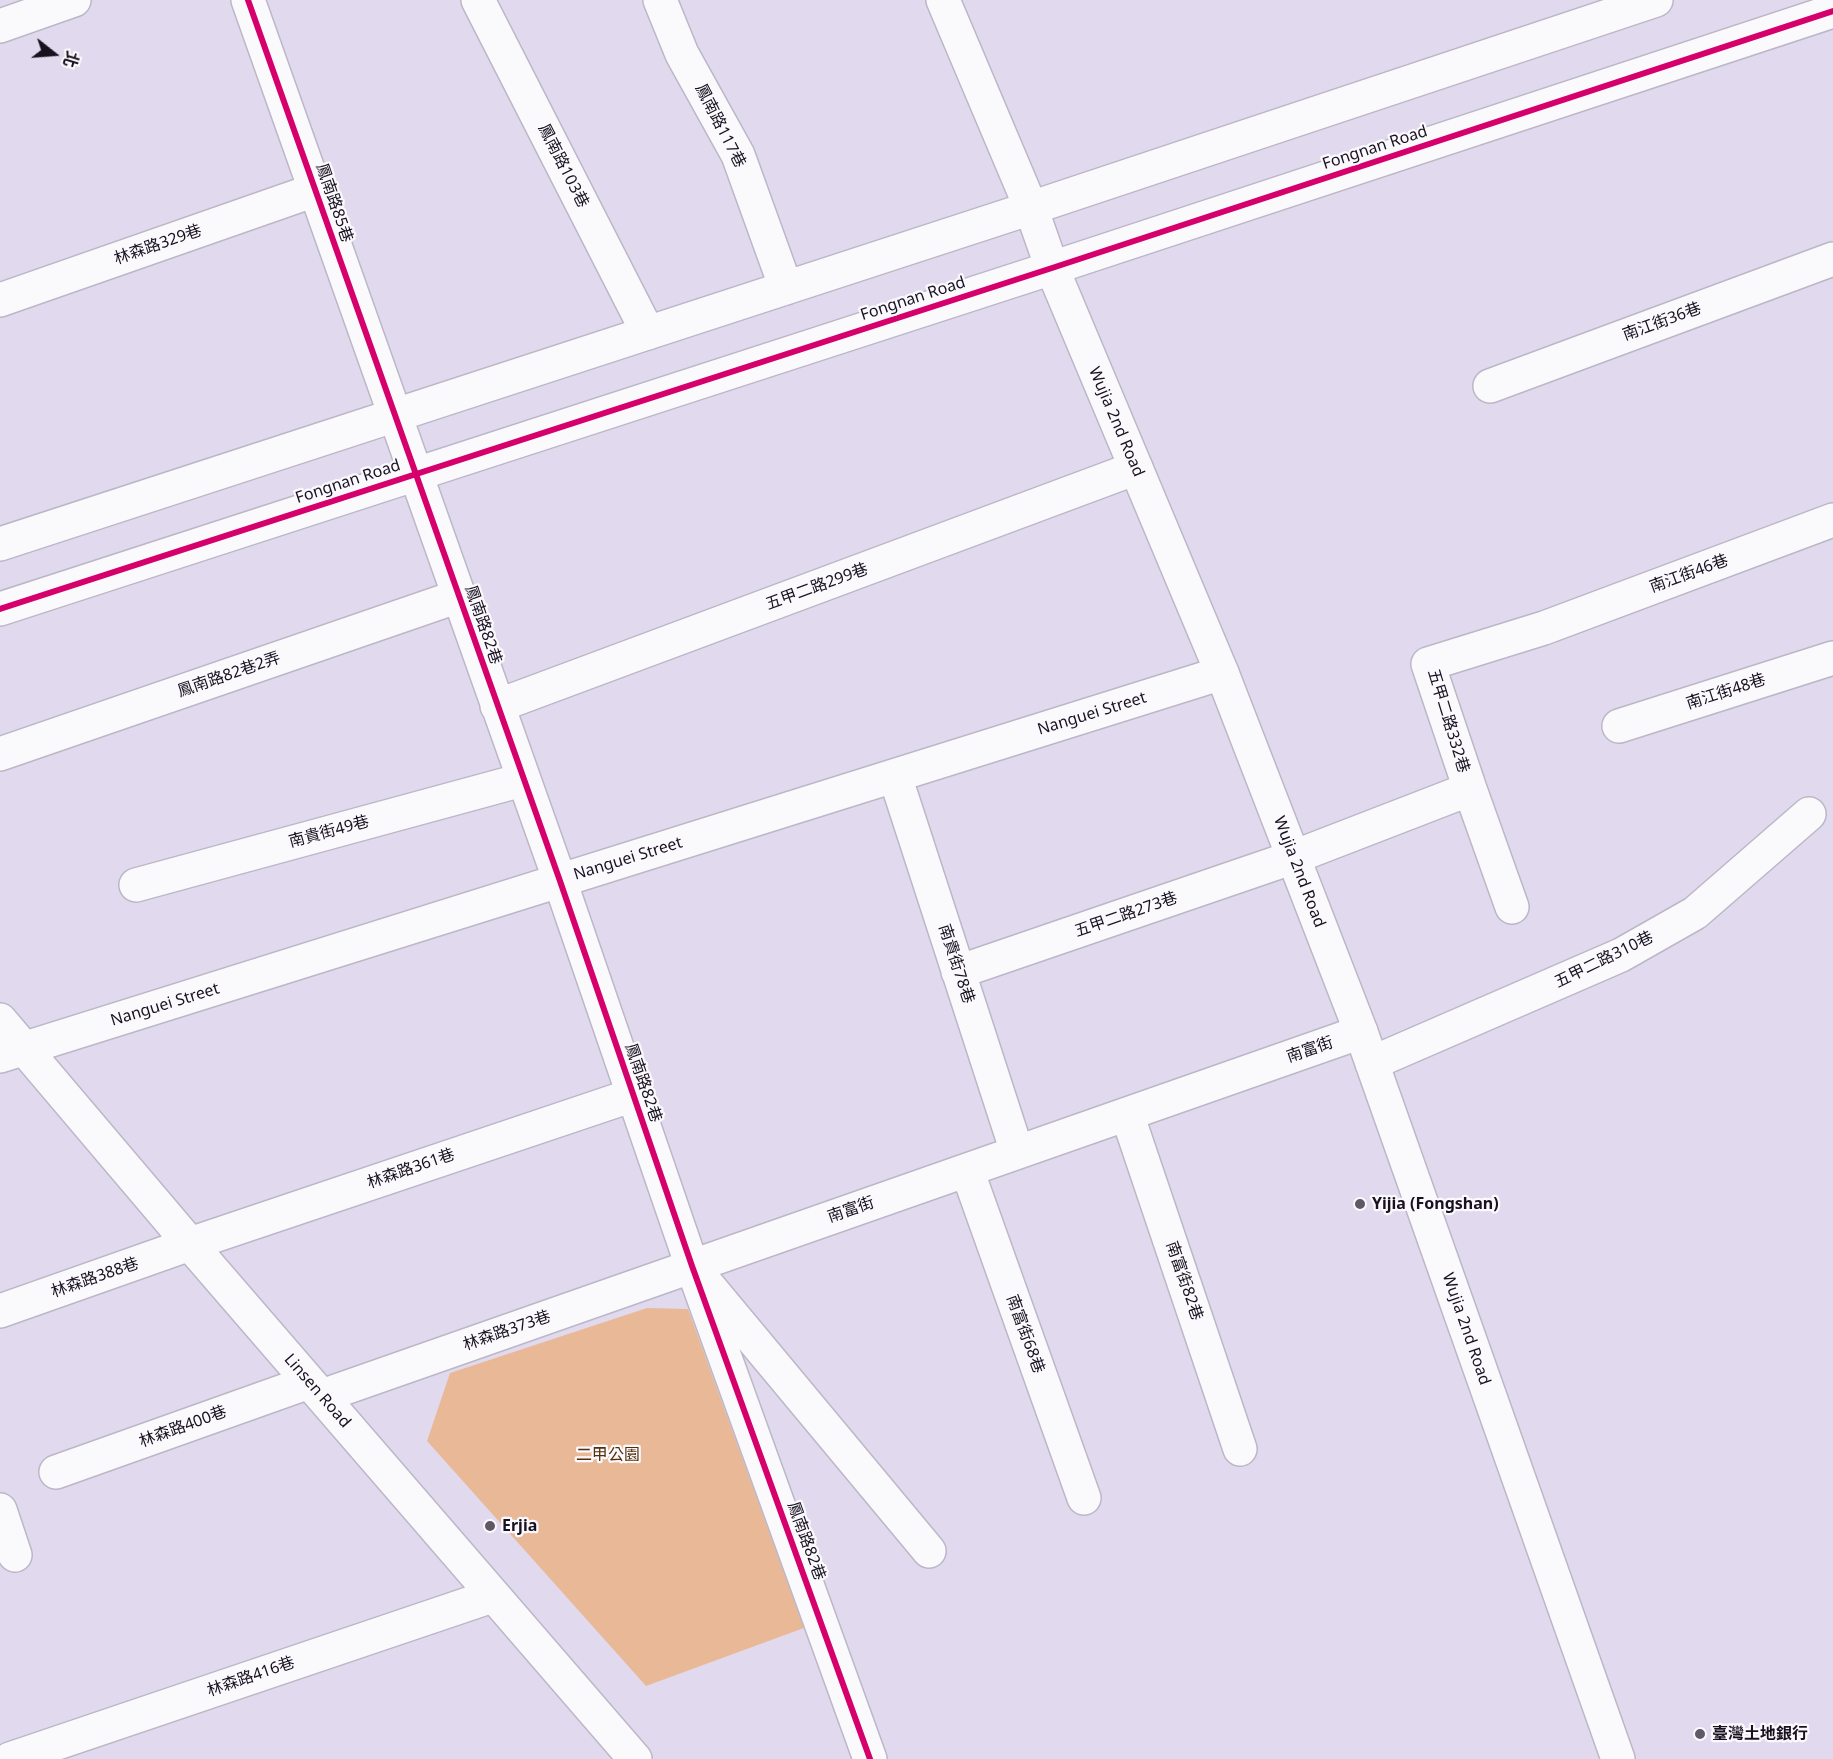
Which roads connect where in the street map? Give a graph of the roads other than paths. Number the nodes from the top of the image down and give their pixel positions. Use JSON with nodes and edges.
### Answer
{"nodes":[{"id":1,"x":74,"y":0,"type":"edge"},
{"id":2,"x":248,"y":0,"type":"edge"},
{"id":3,"x":478,"y":0,"type":"edge"},
{"id":4,"x":660,"y":0,"type":"edge"},
{"id":5,"x":943,"y":0,"type":"edge"},
{"id":6,"x":1656,"y":0,"type":"edge"},
{"id":7,"x":1829,"y":14,"type":"edge"},
{"id":8,"x":0,"y":26,"type":"edge"},
{"id":9,"x":315,"y":190,"type":"junction"},
{"id":10,"x":1031,"y":208,"type":"junction"},
{"id":11,"x":1833,"y":259,"type":"edge"},
{"id":12,"x":1052,"y":268,"type":"junction"},
{"id":13,"x":786,"y":288,"type":"junction"},
{"id":14,"x":0,"y":300,"type":"edge"},
{"id":15,"x":648,"y":333,"type":"junction"},
{"id":16,"x":1490,"y":386,"type":"dead end"},
{"id":17,"x":394,"y":415,"type":"junction"},
{"id":18,"x":1136,"y":468,"type":"junction"},
{"id":19,"x":415,"y":474,"type":"junction"},
{"id":20,"x":1833,"y":520,"type":"edge"},
{"id":21,"x":0,"y":544,"type":"edge"},
{"id":22,"x":459,"y":596,"type":"junction"},
{"id":23,"x":0,"y":609,"type":"edge"},
{"id":24,"x":1544,"y":628,"type":"joint"},
{"id":25,"x":1833,"y":658,"type":"edge"},
{"id":26,"x":1222,"y":673,"type":"junction"},
{"id":27,"x":497,"y":706,"type":"junction"},
{"id":28,"x":1619,"y":726,"type":"dead end"},
{"id":29,"x":0,"y":754,"type":"edge"},
{"id":30,"x":895,"y":776,"type":"junction"},
{"id":31,"x":522,"y":780,"type":"junction"},
{"id":32,"x":1470,"y":789,"type":"junction"},
{"id":33,"x":1809,"y":814,"type":"dead end"},
{"id":34,"x":1294,"y":857,"type":"junction"},
{"id":35,"x":560,"y":881,"type":"junction"},
{"id":36,"x":136,"y":885,"type":"dead end"},
{"id":37,"x":1512,"y":907,"type":"dead end"},
{"id":38,"x":958,"y":972,"type":"junction"},
{"id":39,"x":0,"y":1020,"type":"edge"},
{"id":40,"x":1361,"y":1032,"type":"junction"},
{"id":41,"x":12,"y":1053,"type":"edge"},
{"id":42,"x":1372,"y":1063,"type":"junction"},
{"id":43,"x":633,"y":1095,"type":"junction"},
{"id":44,"x":1127,"y":1114,"type":"junction"},
{"id":45,"x":1017,"y":1152,"type":"junction"},
{"id":46,"x":967,"y":1170,"type":"junction"},
{"id":47,"x":190,"y":1244,"type":"junction"},
{"id":48,"x":692,"y":1266,"type":"junction"},
{"id":49,"x":0,"y":1311,"type":"edge"},
{"id":50,"x":316,"y":1389,"type":"junction"},
{"id":51,"x":1240,"y":1449,"type":"dead end"},
{"id":52,"x":56,"y":1472,"type":"dead end"},
{"id":53,"x":1084,"y":1498,"type":"dead end"},
{"id":54,"x":0,"y":1510,"type":"edge"},
{"id":55,"x":929,"y":1551,"type":"dead end"},
{"id":56,"x":15,"y":1555,"type":"dead end"},
{"id":57,"x":492,"y":1596,"type":"junction"},
{"id":58,"x":10,"y":1759,"type":"edge"},
{"id":59,"x":635,"y":1759,"type":"edge"},
{"id":60,"x":870,"y":1759,"type":"edge"},
{"id":61,"x":1618,"y":1759,"type":"edge"}],
"edges":[{"from":1,"to":8,"type":"street"},
{"from":2,"to":9,"type":"street","name":"鳳南路85巷"},
{"from":3,"to":15,"type":"street","name":"鳳南路103巷"},
{"from":4,"to":13,"type":"street","name":"鳳南路117巷"},
{"from":5,"to":10,"type":"street","name":"Wujia 2nd Road"},
{"from":6,"to":10,"type":"street"},
{"from":7,"to":12,"type":"street","name":"Fongnan Road"},
{"from":9,"to":14,"type":"street","name":"林森路329巷"},
{"from":9,"to":17,"type":"street","name":"鳳南路85巷"},
{"from":10,"to":12,"type":"street","name":"Wujia 2nd Road"},
{"from":10,"to":13,"type":"street"},
{"from":11,"to":16,"type":"street","name":"南江街36巷"},
{"from":12,"to":18,"type":"street","name":"Wujia 2nd Road"},
{"from":12,"to":19,"type":"street","name":"Fongnan Road"},
{"from":13,"to":15,"type":"street"},
{"from":15,"to":17,"type":"street"},
{"from":17,"to":19,"type":"street","name":"鳳南路82巷"},
{"from":17,"to":21,"type":"street"},
{"from":18,"to":26,"type":"street","name":"Wujia 2nd Road"},
{"from":18,"to":27,"type":"street","name":"五甲二路299巷"},
{"from":19,"to":22,"type":"street","name":"鳳南路82巷"},
{"from":19,"to":23,"type":"street","name":"Fongnan Road"},
{"from":20,"to":24,"type":"street","name":"南江街46巷"},
{"from":22,"to":27,"type":"street","name":"鳳南路82巷"},
{"from":22,"to":29,"type":"street","name":"鳳南路82巷2弄"},
{"from":24,"to":32,"type":"street","name":"五甲二路332巷"},
{"from":25,"to":28,"type":"street","name":"南江街48巷"},
{"from":26,"to":30,"type":"street","name":"Nanguei Street"},
{"from":26,"to":34,"type":"street","name":"Wujia 2nd Road"},
{"from":27,"to":31,"type":"street","name":"鳳南路82巷"},
{"from":30,"to":35,"type":"street","name":"Nanguei Street"},
{"from":30,"to":38,"type":"street","name":"南貴街78巷"},
{"from":31,"to":35,"type":"street","name":"鳳南路82巷"},
{"from":31,"to":36,"type":"street","name":"南貴街49巷"},
{"from":32,"to":34,"type":"street","name":"五甲二路332巷"},
{"from":32,"to":37,"type":"street","name":"五甲二路332巷"},
{"from":33,"to":42,"type":"street","name":"五甲二路310巷"},
{"from":34,"to":38,"type":"street","name":"五甲二路273巷"},
{"from":34,"to":40,"type":"street","name":"Wujia 2nd Road"},
{"from":35,"to":41,"type":"street","name":"Nanguei Street"},
{"from":35,"to":43,"type":"street","name":"鳳南路82巷"},
{"from":38,"to":45,"type":"street","name":"南貴街78巷"},
{"from":39,"to":41,"type":"street","name":"Linsen Road"},
{"from":40,"to":42,"type":"street","name":"Wujia 2nd Road"},
{"from":40,"to":44,"type":"street","name":"南富街"},
{"from":41,"to":47,"type":"street","name":"Linsen Road"},
{"from":42,"to":61,"type":"street","name":"Wujia 2nd Road"},
{"from":43,"to":47,"type":"street","name":"林森路361巷"},
{"from":43,"to":48,"type":"street","name":"鳳南路82巷"},
{"from":44,"to":45,"type":"street","name":"南富街"},
{"from":44,"to":51,"type":"street","name":"南富街82巷"},
{"from":45,"to":46,"type":"street","name":"南富街"},
{"from":46,"to":48,"type":"street","name":"南富街"},
{"from":46,"to":53,"type":"street","name":"南富街68巷"},
{"from":47,"to":49,"type":"street","name":"林森路388巷"},
{"from":47,"to":50,"type":"street","name":"Linsen Road"},
{"from":48,"to":50,"type":"street","name":"林森路373巷"},
{"from":48,"to":55,"type":"street"},
{"from":48,"to":60,"type":"street","name":"鳳南路82巷"},
{"from":50,"to":52,"type":"street","name":"林森路400巷"},
{"from":50,"to":57,"type":"street","name":"Linsen Road"},
{"from":54,"to":56,"type":"street"},
{"from":57,"to":58,"type":"street","name":"林森路416巷"},
{"from":57,"to":59,"type":"street","name":"Linsen Road"}]}
